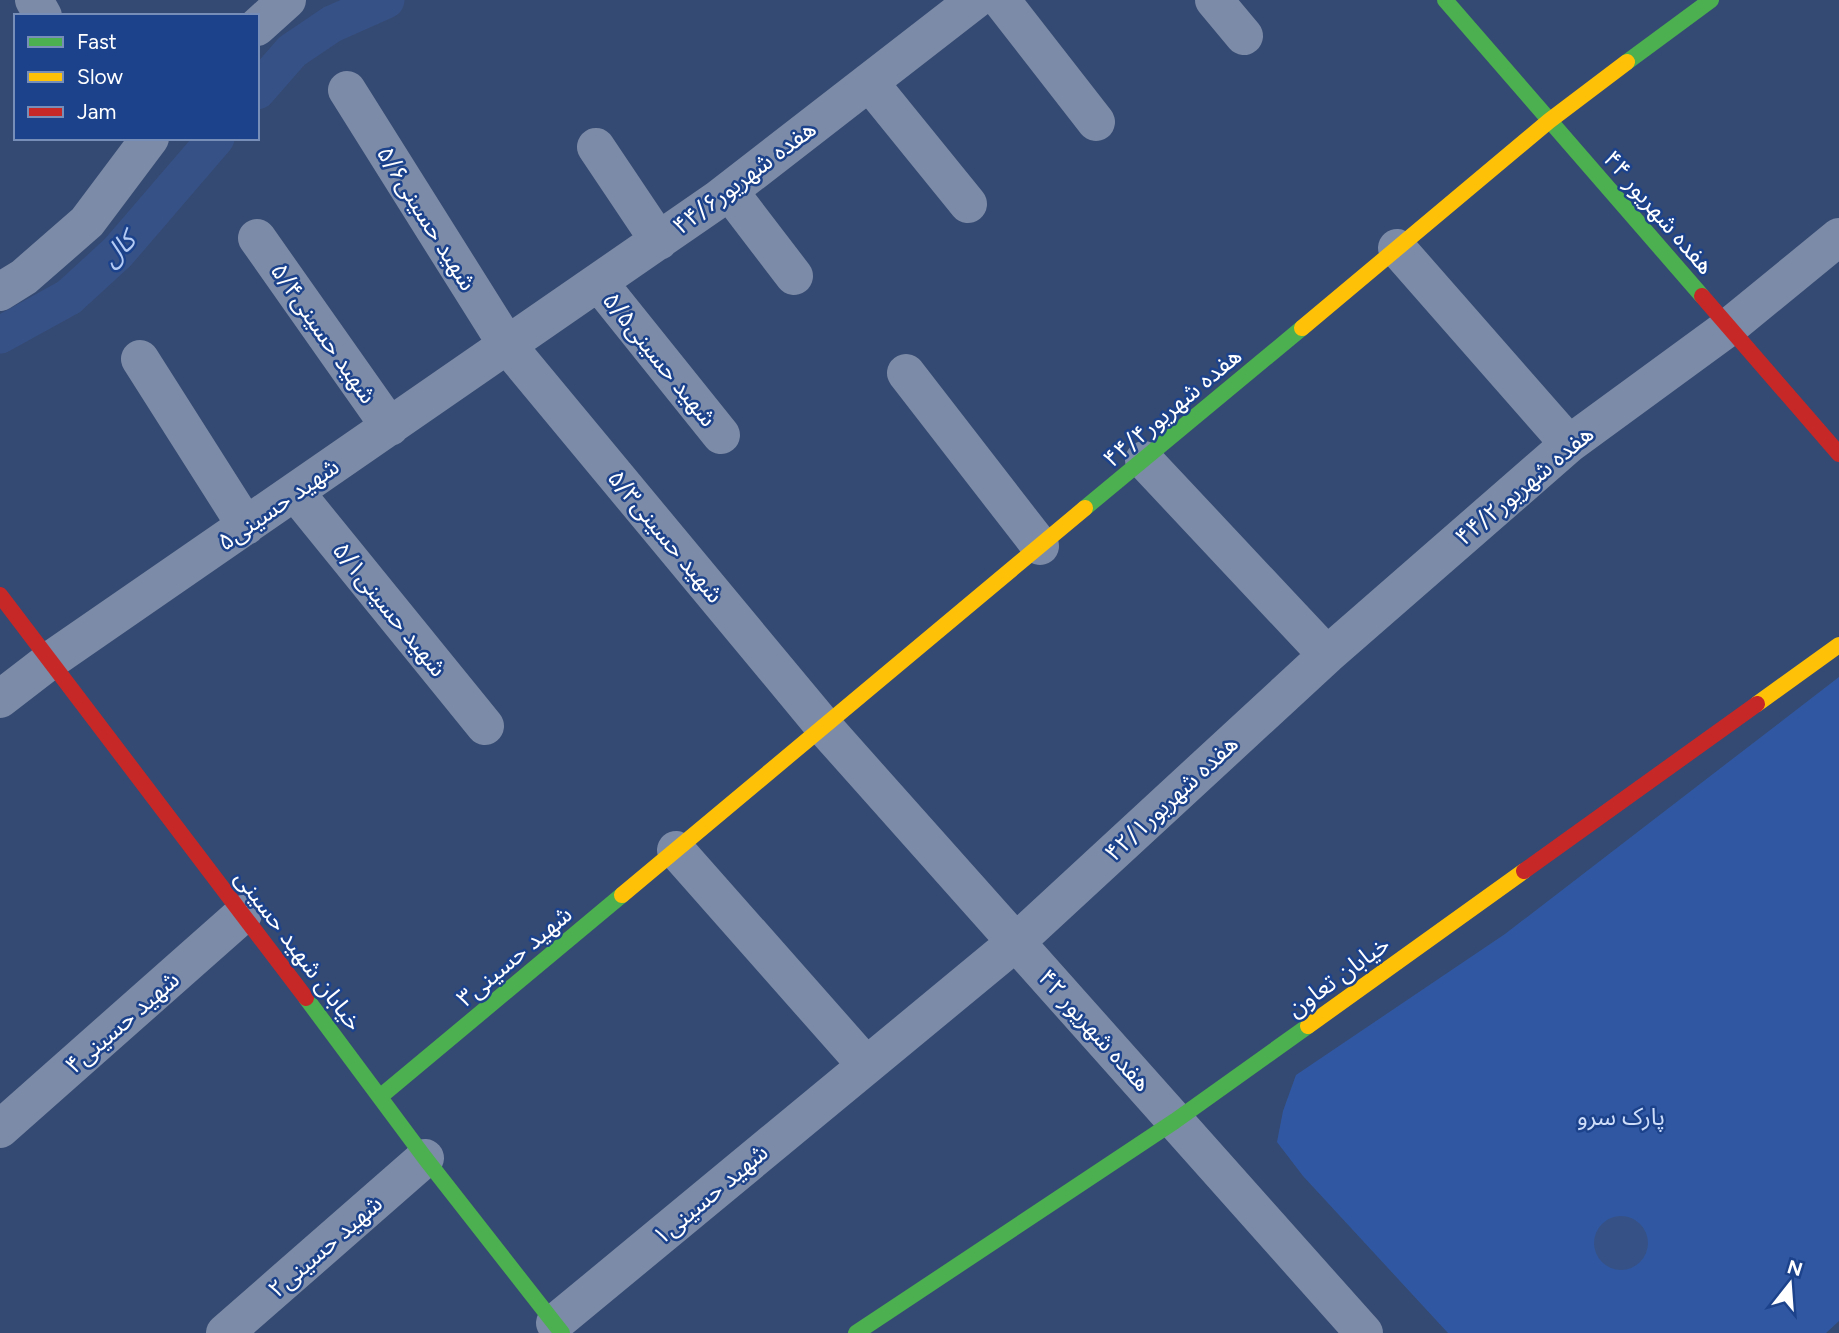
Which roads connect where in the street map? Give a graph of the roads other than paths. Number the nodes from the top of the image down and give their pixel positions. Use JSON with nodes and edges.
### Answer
{"nodes":[{"id":1,"x":287,"y":0,"type":"edge"},
{"id":2,"x":975,"y":0,"type":"edge"},
{"id":3,"x":1001,"y":0,"type":"edge"},
{"id":4,"x":1214,"y":0,"type":"edge"},
{"id":5,"x":1444,"y":0,"type":"edge"},
{"id":6,"x":1711,"y":0,"type":"edge"},
{"id":7,"x":259,"y":25,"type":"edge"},
{"id":8,"x":1244,"y":36,"type":"dead end"},
{"id":9,"x":869,"y":82,"type":"junction"},
{"id":10,"x":347,"y":90,"type":"dead end"},
{"id":11,"x":1549,"y":121,"type":"junction"},
{"id":12,"x":1096,"y":122,"type":"dead end"},
{"id":13,"x":596,"y":147,"type":"dead end"},
{"id":14,"x":129,"y":148,"type":"edge"},
{"id":15,"x":729,"y":191,"type":"junction"},
{"id":16,"x":968,"y":204,"type":"dead end"},
{"id":17,"x":1839,"y":237,"type":"edge"},
{"id":18,"x":257,"y":238,"type":"dead end"},
{"id":19,"x":659,"y":241,"type":"junction"},
{"id":20,"x":1397,"y":248,"type":"junction"},
{"id":21,"x":794,"y":275,"type":"dead end"},
{"id":22,"x":598,"y":283,"type":"junction"},
{"id":23,"x":0,"y":292,"type":"edge"},
{"id":24,"x":1729,"y":327,"type":"junction"},
{"id":25,"x":507,"y":345,"type":"junction"},
{"id":26,"x":140,"y":359,"type":"dead end"},
{"id":27,"x":906,"y":373,"type":"dead end"},
{"id":28,"x":390,"y":427,"type":"junction"},
{"id":29,"x":721,"y":435,"type":"dead end"},
{"id":30,"x":1569,"y":444,"type":"junction"},
{"id":31,"x":1839,"y":454,"type":"edge"},
{"id":32,"x":1144,"y":460,"type":"junction"},
{"id":33,"x":295,"y":492,"type":"junction"},
{"id":34,"x":246,"y":526,"type":"junction"},
{"id":35,"x":1040,"y":547,"type":"junction"},
{"id":36,"x":0,"y":595,"type":"edge"},
{"id":37,"x":1839,"y":646,"type":"edge"},
{"id":38,"x":1327,"y":654,"type":"junction"},
{"id":39,"x":48,"y":662,"type":"junction"},
{"id":40,"x":0,"y":699,"type":"edge"},
{"id":41,"x":485,"y":726,"type":"dead end"},
{"id":42,"x":825,"y":728,"type":"junction"},
{"id":43,"x":676,"y":850,"type":"junction"},
{"id":44,"x":243,"y":914,"type":"junction"},
{"id":45,"x":1016,"y":942,"type":"junction"},
{"id":46,"x":866,"y":1065,"type":"junction"},
{"id":47,"x":381,"y":1096,"type":"junction"},
{"id":48,"x":1175,"y":1121,"type":"junction"},
{"id":49,"x":0,"y":1129,"type":"edge"},
{"id":50,"x":425,"y":1158,"type":"junction"},
{"id":51,"x":558,"y":1328,"type":"edge"},
{"id":52,"x":225,"y":1333,"type":"edge"},
{"id":53,"x":856,"y":1333,"type":"edge"},
{"id":54,"x":1364,"y":1333,"type":"edge"}],
"edges":[{"from":1,"to":7,"type":"street"},
{"from":2,"to":9,"type":"street","name":"هفده شهریور۴۴/۶"},
{"from":3,"to":12,"type":"street"},
{"from":4,"to":8,"type":"street"},
{"from":5,"to":11,"type":"street","name":"هفده شهریور ۴۴"},
{"from":6,"to":11,"type":"street","name":"هفده شهریور۴۴/۴"},
{"from":9,"to":15,"type":"street","name":"هفده شهریور۴۴/۶"},
{"from":9,"to":16,"type":"street"},
{"from":10,"to":25,"type":"street","name":"شهید حسینی۵/۶"},
{"from":11,"to":20,"type":"street","name":"هفده شهریور۴۴/۴"},
{"from":11,"to":24,"type":"street","name":"هفده شهریور ۴۴"},
{"from":13,"to":19,"type":"street"},
{"from":14,"to":23,"type":"street"},
{"from":15,"to":19,"type":"street","name":"هفده شهریور۴۴/۶"},
{"from":15,"to":21,"type":"street"},
{"from":17,"to":24,"type":"street","name":"هفده شهریور۴۴/۲"},
{"from":18,"to":28,"type":"street","name":"شهید حسینی۵/۴"},
{"from":19,"to":22,"type":"street","name":"هفده شهریور۴۴/۶"},
{"from":20,"to":30,"type":"street"},
{"from":20,"to":32,"type":"street","name":"هفده شهریور۴۴/۴"},
{"from":22,"to":25,"type":"street","name":"هفده شهریور۴۴/۶"},
{"from":22,"to":29,"type":"street","name":"شهید حسینی۵/۵"},
{"from":24,"to":30,"type":"street","name":"هفده شهریور۴۴/۲"},
{"from":24,"to":31,"type":"street","name":"هفده شهریور ۴۴"},
{"from":25,"to":28,"type":"street","name":"شهید حسینی۵"},
{"from":25,"to":42,"type":"street","name":"شهید حسینی۵/۳"},
{"from":26,"to":34,"type":"street"},
{"from":27,"to":35,"type":"street"},
{"from":28,"to":33,"type":"street","name":"شهید حسینی۵"},
{"from":30,"to":38,"type":"street","name":"هفده شهریور۴۴/۲"},
{"from":32,"to":35,"type":"street","name":"هفده شهریور۴۴/۴"},
{"from":32,"to":38,"type":"street"},
{"from":33,"to":34,"type":"street","name":"شهید حسینی۵"},
{"from":33,"to":41,"type":"street","name":"شهید حسینی۵/۱"},
{"from":34,"to":39,"type":"street","name":"شهید حسینی۵"},
{"from":35,"to":42,"type":"street","name":"هفده شهریور۴۴/۴"},
{"from":36,"to":39,"type":"street","name":"خیابان شهید حسینی"},
{"from":37,"to":48,"type":"street","name":"خیابان تعاون"},
{"from":38,"to":45,"type":"street","name":"هفده شهریور۴۲/۱"},
{"from":39,"to":40,"type":"street","name":"شهید حسینی۵"},
{"from":39,"to":44,"type":"street","name":"خیابان شهید حسینی"},
{"from":42,"to":43,"type":"street","name":"شهید حسینی۳"},
{"from":42,"to":45,"type":"street","name":"هفده شهریور ۴۲"},
{"from":43,"to":46,"type":"street"},
{"from":43,"to":47,"type":"street","name":"شهید حسینی۳"},
{"from":44,"to":47,"type":"street","name":"خیابان شهید حسینی"},
{"from":44,"to":49,"type":"street","name":"شهید حسینی۴"},
{"from":45,"to":46,"type":"street","name":"هفده شهریور۴۲/۱"},
{"from":45,"to":48,"type":"street","name":"هفده شهریور ۴۲"},
{"from":46,"to":51,"type":"street","name":"شهید حسینی۱"},
{"from":47,"to":50,"type":"street","name":"خیابان شهید حسینی"},
{"from":48,"to":53,"type":"street","name":"خیابان تعاون"},
{"from":48,"to":54,"type":"street","name":"هفده شهریور ۴۲"},
{"from":50,"to":51,"type":"street","name":"خیابان شهید حسینی"},
{"from":50,"to":52,"type":"street","name":"شهید حسینی۲"}]}
